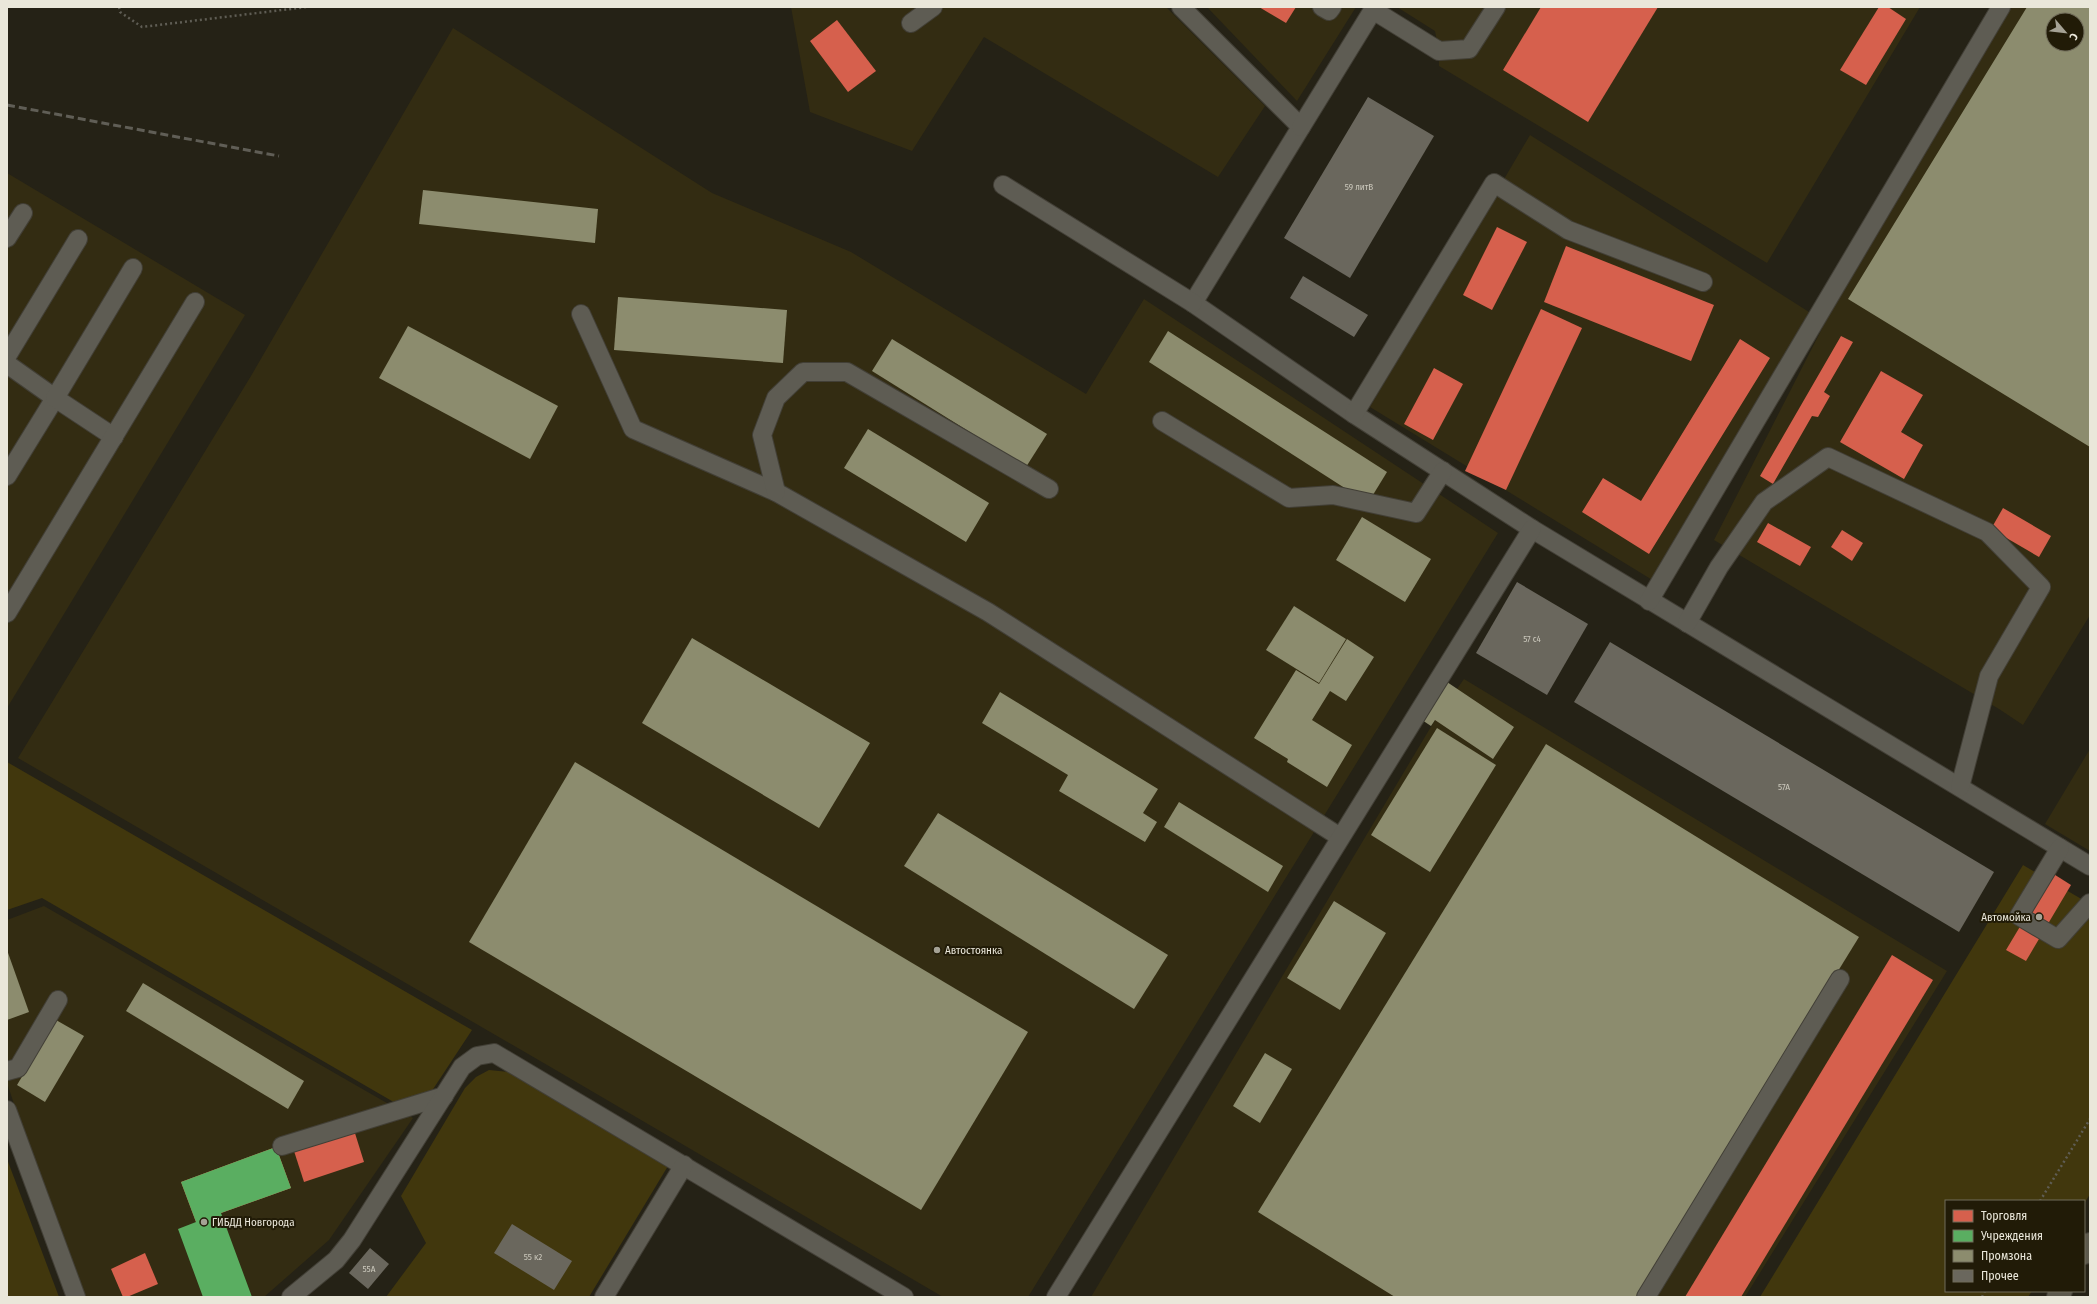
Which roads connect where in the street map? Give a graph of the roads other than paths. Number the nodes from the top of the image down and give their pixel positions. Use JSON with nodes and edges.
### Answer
{"nodes":[{"id":1,"x":933,"y":7,"type":"edge"},
{"id":2,"x":1181,"y":7,"type":"edge"},
{"id":3,"x":1322,"y":7,"type":"edge"},
{"id":4,"x":1332,"y":7,"type":"edge"},
{"id":5,"x":1496,"y":7,"type":"edge"},
{"id":6,"x":2001,"y":7,"type":"edge"},
{"id":7,"x":1371,"y":8,"type":"edge"},
{"id":8,"x":911,"y":23,"type":"dead end"},
{"id":9,"x":1301,"y":127,"type":"junction"},
{"id":10,"x":1003,"y":185,"type":"dead end"},
{"id":11,"x":23,"y":212,"type":"dead end"},
{"id":12,"x":7,"y":238,"type":"edge"},
{"id":13,"x":78,"y":239,"type":"dead end"},
{"id":14,"x":133,"y":268,"type":"dead end"},
{"id":15,"x":1703,"y":282,"type":"dead end"},
{"id":16,"x":196,"y":302,"type":"dead end"},
{"id":17,"x":1193,"y":303,"type":"junction"},
{"id":18,"x":581,"y":314,"type":"dead end"},
{"id":19,"x":7,"y":356,"type":"edge"},
{"id":20,"x":7,"y":364,"type":"edge"},
{"id":21,"x":55,"y":398,"type":"junction"},
{"id":22,"x":1354,"y":414,"type":"junction"},
{"id":23,"x":1162,"y":421,"type":"dead end"},
{"id":24,"x":114,"y":437,"type":"junction"},
{"id":25,"x":1442,"y":471,"type":"junction"},
{"id":26,"x":7,"y":476,"type":"edge"},
{"id":27,"x":1049,"y":490,"type":"dead end"},
{"id":28,"x":776,"y":492,"type":"junction"},
{"id":29,"x":1532,"y":528,"type":"junction"},
{"id":30,"x":1649,"y":601,"type":"junction"},
{"id":31,"x":7,"y":613,"type":"edge"},
{"id":32,"x":1687,"y":623,"type":"junction"},
{"id":33,"x":1960,"y":787,"type":"junction"},
{"id":34,"x":1340,"y":837,"type":"junction"},
{"id":35,"x":2060,"y":848,"type":"junction"},
{"id":36,"x":2090,"y":866,"type":"edge"},
{"id":37,"x":2090,"y":903,"type":"edge"},
{"id":38,"x":1840,"y":979,"type":"dead end"},
{"id":39,"x":58,"y":1000,"type":"dead end"},
{"id":40,"x":7,"y":1071,"type":"edge"},
{"id":41,"x":444,"y":1096,"type":"junction"},
{"id":42,"x":7,"y":1110,"type":"edge"},
{"id":43,"x":282,"y":1146,"type":"dead end"},
{"id":44,"x":684,"y":1165,"type":"junction"},
{"id":45,"x":76,"y":1297,"type":"edge"},
{"id":46,"x":290,"y":1297,"type":"edge"},
{"id":47,"x":604,"y":1297,"type":"edge"},
{"id":48,"x":904,"y":1297,"type":"edge"},
{"id":49,"x":1056,"y":1297,"type":"edge"},
{"id":50,"x":1646,"y":1297,"type":"edge"}],
"edges":[{"from":1,"to":8,"type":"street"},
{"from":2,"to":9,"type":"street"},
{"from":3,"to":4,"type":"street"},
{"from":5,"to":7,"type":"street"},
{"from":6,"to":30,"type":"street"},
{"from":7,"to":9,"type":"street"},
{"from":9,"to":17,"type":"street"},
{"from":10,"to":17,"type":"street"},
{"from":11,"to":12,"type":"street"},
{"from":13,"to":19,"type":"street"},
{"from":14,"to":21,"type":"street"},
{"from":15,"to":22,"type":"street"},
{"from":16,"to":24,"type":"street"},
{"from":17,"to":22,"type":"street"},
{"from":18,"to":28,"type":"street"},
{"from":20,"to":21,"type":"street"},
{"from":21,"to":24,"type":"street"},
{"from":21,"to":26,"type":"street"},
{"from":22,"to":25,"type":"street"},
{"from":23,"to":25,"type":"street"},
{"from":24,"to":31,"type":"street"},
{"from":25,"to":29,"type":"street"},
{"from":27,"to":28,"type":"street"},
{"from":28,"to":34,"type":"street"},
{"from":29,"to":30,"type":"street"},
{"from":29,"to":34,"type":"street"},
{"from":30,"to":32,"type":"street"},
{"from":32,"to":33,"type":"street"},
{"from":32,"to":33,"type":"street"},
{"from":33,"to":35,"type":"street"},
{"from":34,"to":49,"type":"street"},
{"from":35,"to":36,"type":"street"},
{"from":35,"to":37,"type":"street"},
{"from":38,"to":50,"type":"street"},
{"from":39,"to":40,"type":"street"},
{"from":41,"to":43,"type":"street"},
{"from":41,"to":44,"type":"street"},
{"from":41,"to":46,"type":"street"},
{"from":42,"to":45,"type":"street"},
{"from":44,"to":47,"type":"street"},
{"from":44,"to":48,"type":"street"}]}
